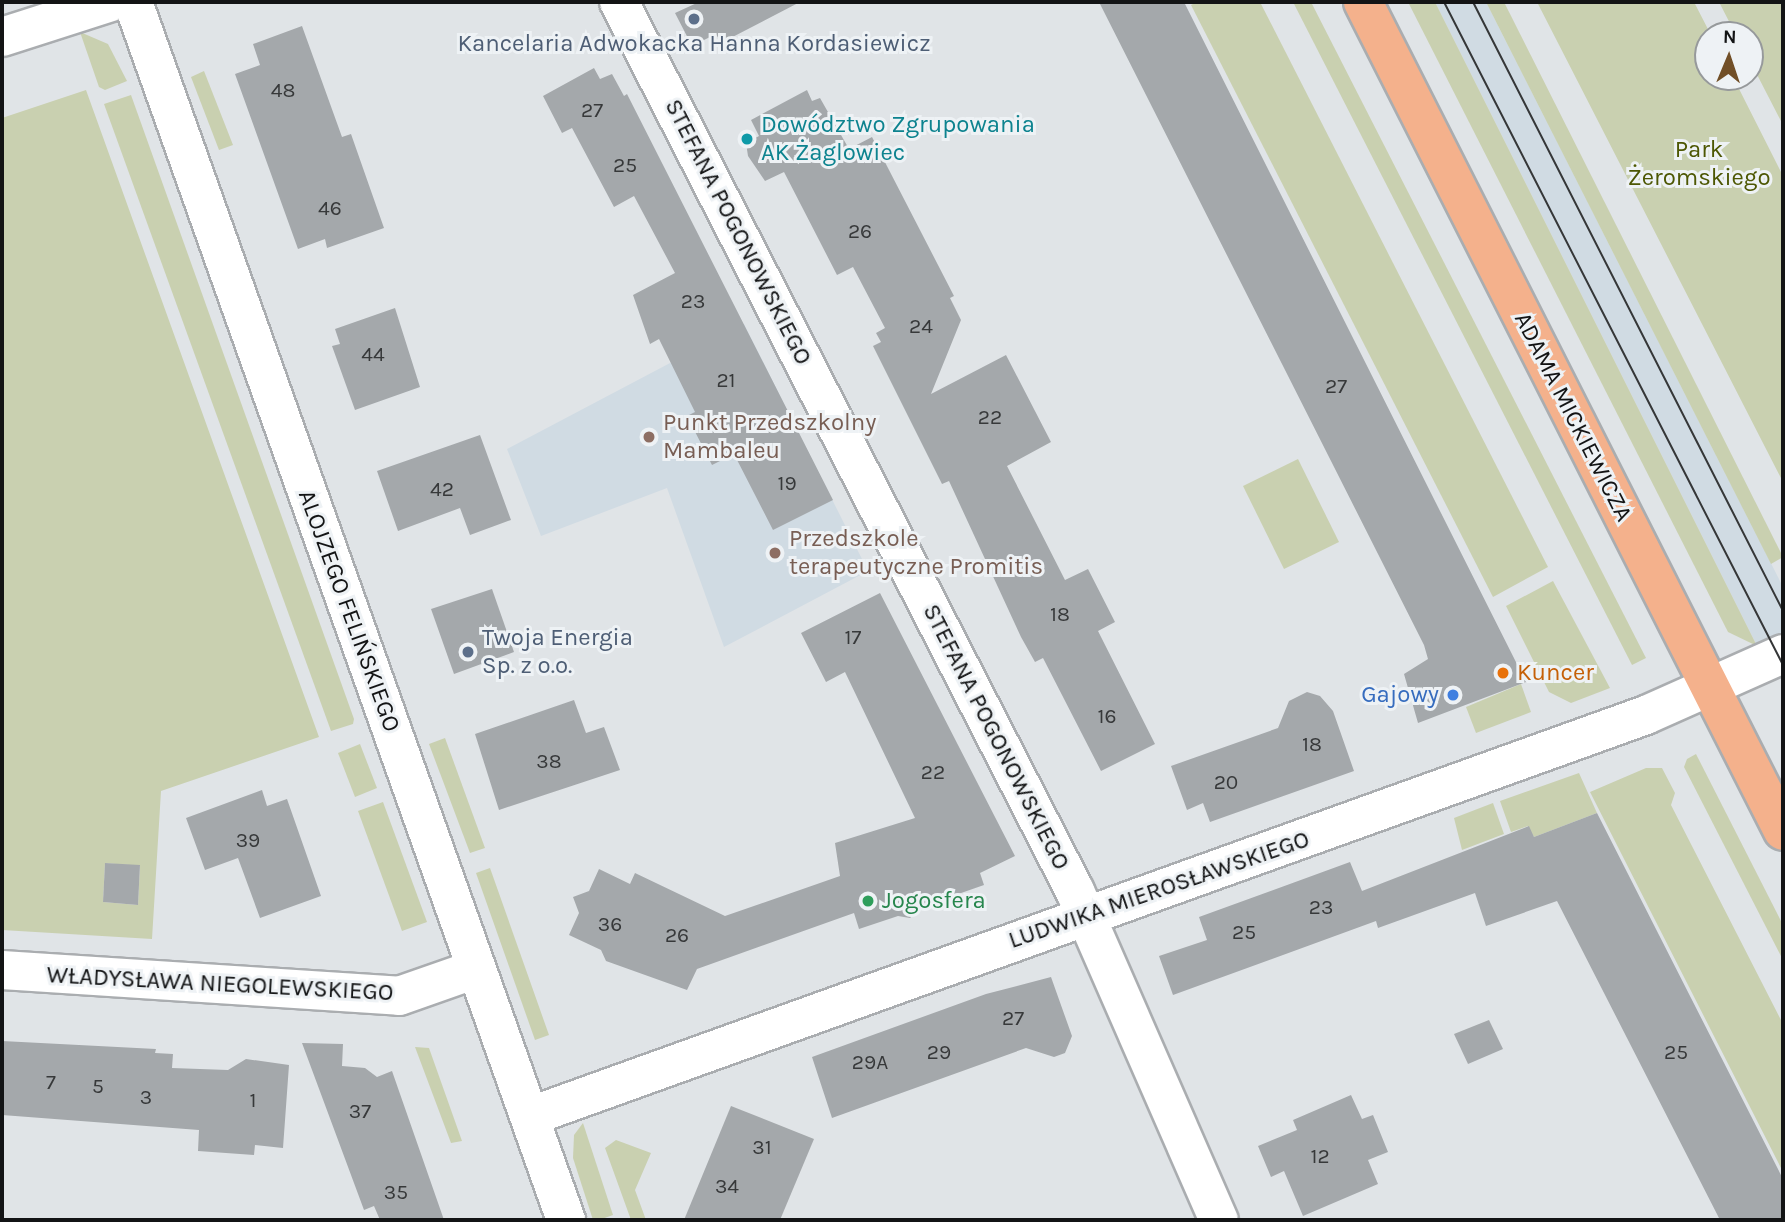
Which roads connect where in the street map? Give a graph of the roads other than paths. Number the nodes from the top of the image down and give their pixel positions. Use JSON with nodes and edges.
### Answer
{"nodes":[{"id":1,"x":111,"y":2,"type":"edge"},
{"id":2,"x":133,"y":2,"type":"edge"},
{"id":3,"x":619,"y":2,"type":"edge"},
{"id":4,"x":1363,"y":2,"type":"edge"},
{"id":5,"x":2,"y":37,"type":"edge"},
{"id":6,"x":1783,"y":654,"type":"edge"},
{"id":7,"x":1709,"y":688,"type":"junction"},
{"id":8,"x":1783,"y":831,"type":"edge"},
{"id":9,"x":1086,"y":914,"type":"junction"},
{"id":10,"x":476,"y":969,"type":"junction"},
{"id":11,"x":2,"y":970,"type":"edge"},
{"id":12,"x":531,"y":1116,"type":"junction"},
{"id":13,"x":566,"y":1220,"type":"edge"},
{"id":14,"x":1219,"y":1220,"type":"edge"}],
"edges":[{"from":1,"to":5,"type":"street"},
{"from":2,"to":10,"type":"street","name":"ALOJZEGO FELIŃSKIEGO"},
{"from":3,"to":9,"type":"street","name":"STEFANA POGONOWSKIEGO"},
{"from":4,"to":7,"type":"main road","name":"ADAMA MICKIEWICZA"},
{"from":6,"to":7,"type":"street","name":"LUDWIKA MIEROSŁAWSKIEGO"},
{"from":7,"to":8,"type":"main road","name":"ADAMA MICKIEWICZA"},
{"from":7,"to":9,"type":"street","name":"LUDWIKA MIEROSŁAWSKIEGO"},
{"from":9,"to":12,"type":"street","name":"LUDWIKA MIEROSŁAWSKIEGO"},
{"from":9,"to":14,"type":"street","name":"STEFANA POGONOWSKIEGO"},
{"from":10,"to":11,"type":"street","name":"WŁADYSŁAWA NIEGOLEWSKIEGO"},
{"from":10,"to":12,"type":"street","name":"ALOJZEGO FELIŃSKIEGO"},
{"from":12,"to":13,"type":"street","name":"ALOJZEGO FELIŃSKIEGO"}]}
